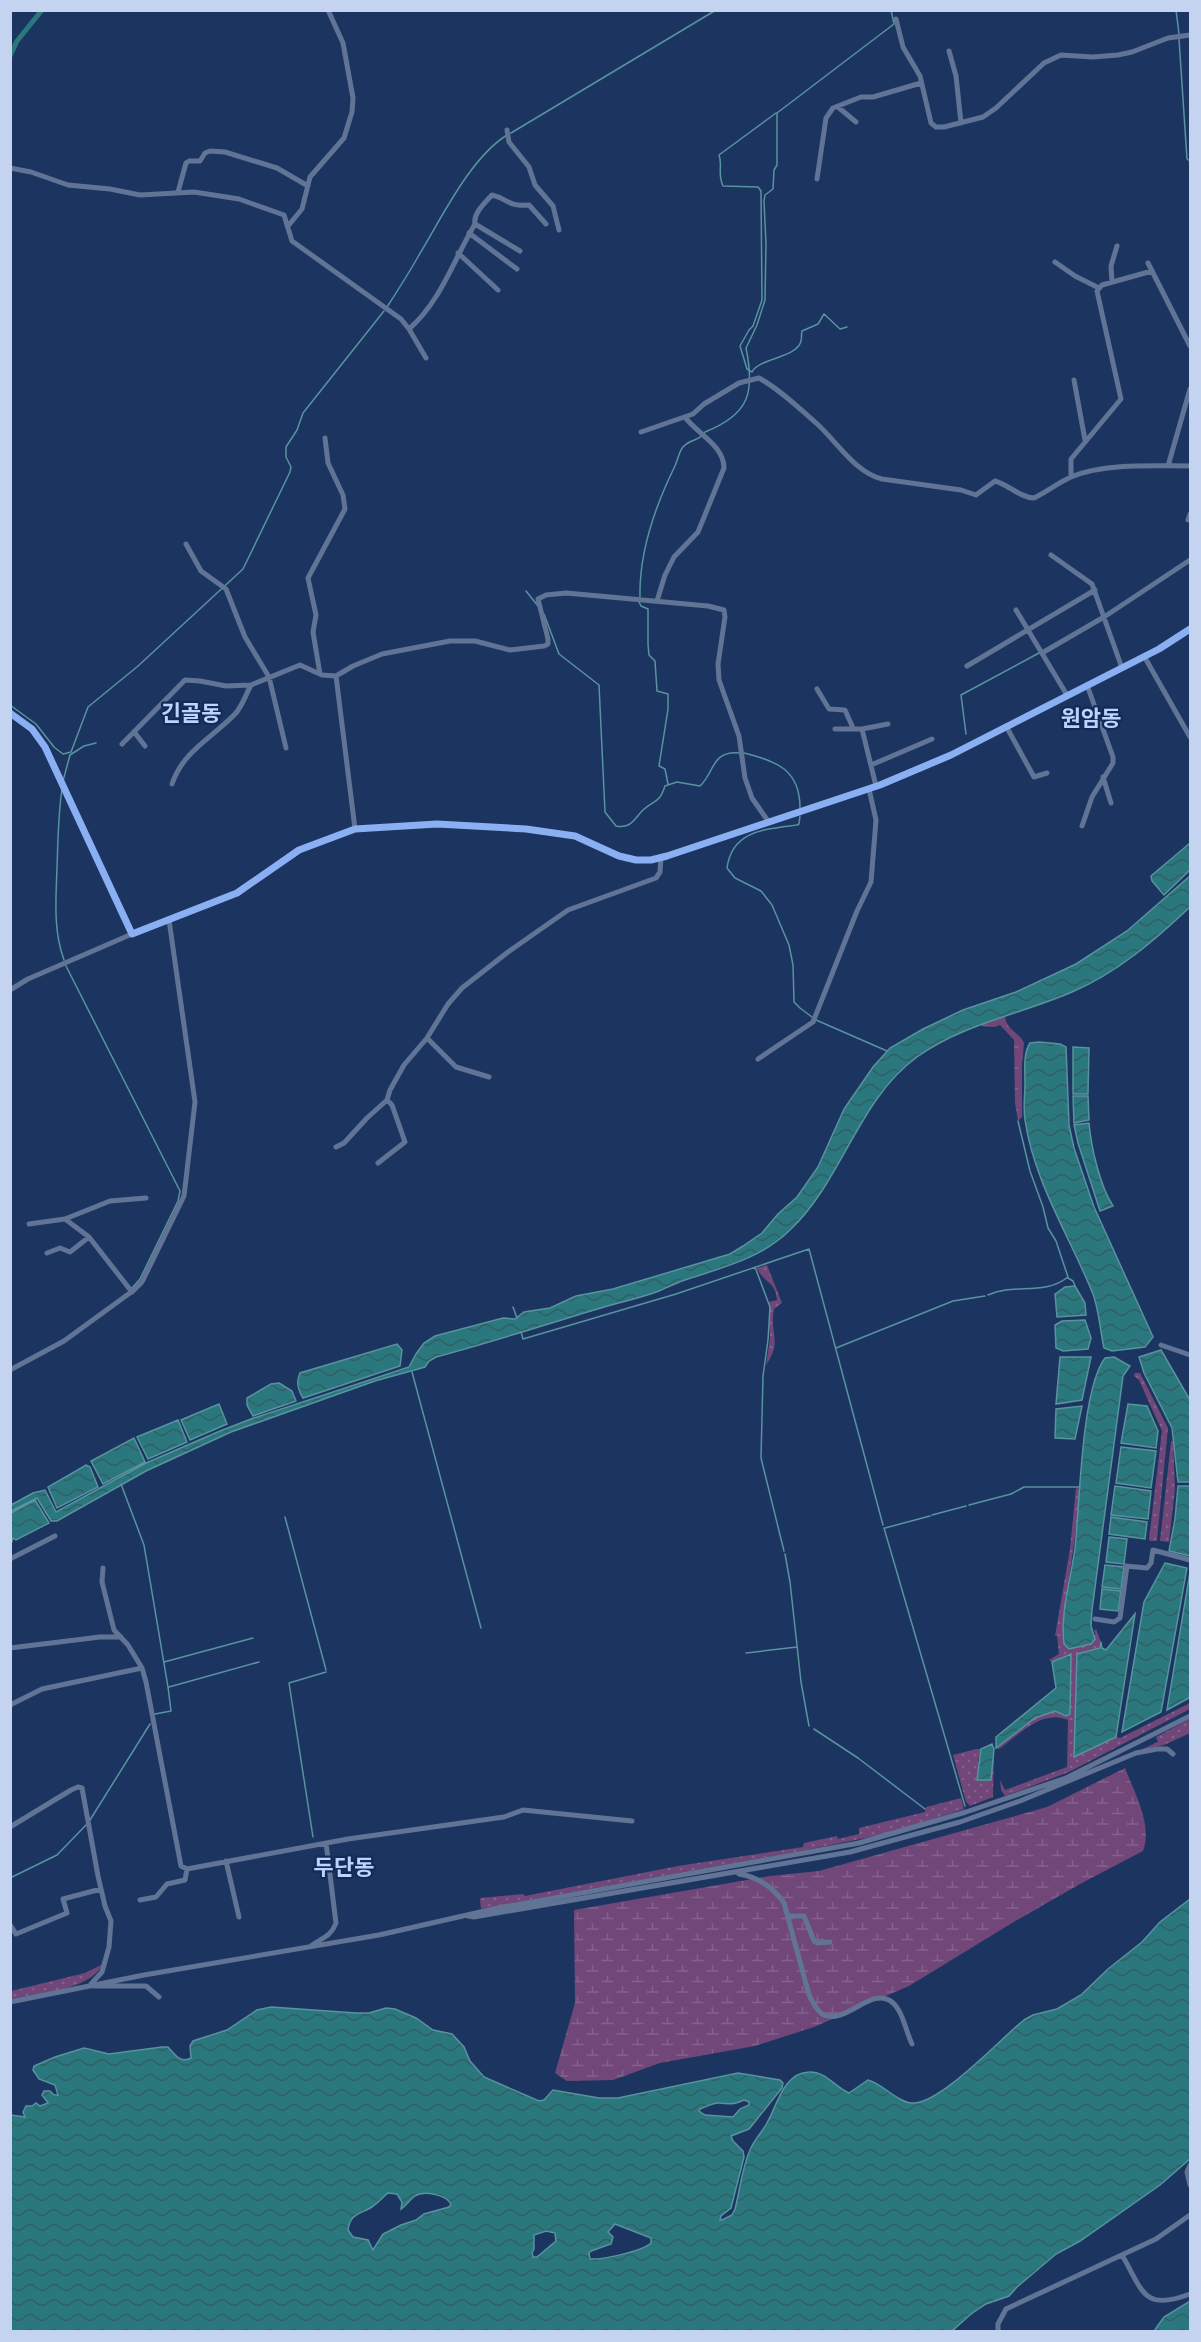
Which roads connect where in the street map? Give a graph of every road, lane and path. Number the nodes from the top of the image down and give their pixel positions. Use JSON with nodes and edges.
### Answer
{"nodes":[{"id":1,"x":328,"y":10,"type":"edge"},
{"id":2,"x":896,"y":19,"type":"dead end"},
{"id":3,"x":1191,"y":35,"type":"edge"},
{"id":4,"x":949,"y":51,"type":"dead end"},
{"id":5,"x":921,"y":83,"type":"junction"},
{"id":6,"x":838,"y":107,"type":"junction"},
{"id":7,"x":856,"y":122,"type":"dead end"},
{"id":8,"x":960,"y":123,"type":"junction"},
{"id":9,"x":507,"y":130,"type":"dead end"},
{"id":10,"x":10,"y":168,"type":"edge"},
{"id":11,"x":817,"y":179,"type":"dead end"},
{"id":12,"x":308,"y":186,"type":"junction"},
{"id":13,"x":178,"y":192,"type":"junction"},
{"id":14,"x":475,"y":224,"type":"junction"},
{"id":15,"x":546,"y":224,"type":"dead end"},
{"id":16,"x":288,"y":226,"type":"junction"},
{"id":17,"x":559,"y":230,"type":"dead end"},
{"id":18,"x":469,"y":233,"type":"junction"},
{"id":19,"x":1117,"y":246,"type":"dead end"},
{"id":20,"x":520,"y":251,"type":"dead end"},
{"id":21,"x":458,"y":253,"type":"junction"},
{"id":22,"x":1056,"y":262,"type":"dead end"},
{"id":23,"x":1149,"y":263,"type":"dead end"},
{"id":24,"x":517,"y":269,"type":"dead end"},
{"id":25,"x":1152,"y":271,"type":"junction"},
{"id":26,"x":1112,"y":282,"type":"junction"},
{"id":27,"x":1099,"y":288,"type":"junction"},
{"id":28,"x":498,"y":290,"type":"dead end"},
{"id":29,"x":410,"y":329,"type":"junction"},
{"id":30,"x":1191,"y":346,"type":"edge"},
{"id":31,"x":426,"y":358,"type":"dead end"},
{"id":32,"x":1074,"y":380,"type":"dead end"},
{"id":33,"x":1191,"y":389,"type":"edge"},
{"id":34,"x":685,"y":417,"type":"junction"},
{"id":35,"x":641,"y":432,"type":"dead end"},
{"id":36,"x":325,"y":438,"type":"dead end"},
{"id":37,"x":1085,"y":440,"type":"junction"},
{"id":38,"x":1168,"y":466,"type":"junction"},
{"id":39,"x":1191,"y":466,"type":"edge"},
{"id":40,"x":1071,"y":477,"type":"junction"},
{"id":41,"x":186,"y":544,"type":"dead end"},
{"id":42,"x":1051,"y":555,"type":"dead end"},
{"id":43,"x":1191,"y":560,"type":"edge"},
{"id":44,"x":1095,"y":590,"type":"junction"},
{"id":45,"x":657,"y":601,"type":"junction"},
{"id":46,"x":1016,"y":610,"type":"dead end"},
{"id":47,"x":1104,"y":617,"type":"junction"},
{"id":48,"x":1191,"y":629,"type":"edge"},
{"id":49,"x":1028,"y":630,"type":"junction"},
{"id":50,"x":1042,"y":653,"type":"junction"},
{"id":51,"x":1144,"y":657,"type":"junction"},
{"id":52,"x":967,"y":666,"type":"dead end"},
{"id":53,"x":1122,"y":668,"type":"junction"},
{"id":54,"x":320,"y":674,"type":"junction"},
{"id":55,"x":336,"y":676,"type":"junction"},
{"id":56,"x":269,"y":677,"type":"junction"},
{"id":57,"x":251,"y":685,"type":"junction"},
{"id":58,"x":1087,"y":685,"type":"junction"},
{"id":59,"x":817,"y":689,"type":"dead end"},
{"id":60,"x":1067,"y":695,"type":"junction"},
{"id":61,"x":10,"y":714,"type":"edge"},
{"id":62,"x":888,"y":724,"type":"dead end"},
{"id":63,"x":1006,"y":726,"type":"junction"},
{"id":64,"x":853,"y":728,"type":"junction"},
{"id":65,"x":835,"y":729,"type":"dead end"},
{"id":66,"x":862,"y":729,"type":"junction"},
{"id":67,"x":135,"y":733,"type":"junction"},
{"id":68,"x":1191,"y":737,"type":"edge"},
{"id":69,"x":932,"y":739,"type":"dead end"},
{"id":70,"x":122,"y":744,"type":"dead end"},
{"id":71,"x":145,"y":746,"type":"dead end"},
{"id":72,"x":286,"y":748,"type":"dead end"},
{"id":73,"x":871,"y":765,"type":"junction"},
{"id":74,"x":1047,"y":774,"type":"dead end"},
{"id":75,"x":1103,"y":777,"type":"junction"},
{"id":76,"x":172,"y":784,"type":"dead end"},
{"id":77,"x":872,"y":788,"type":"junction"},
{"id":78,"x":1111,"y":802,"type":"dead end"},
{"id":79,"x":768,"y":821,"type":"junction"},
{"id":80,"x":1082,"y":826,"type":"dead end"},
{"id":81,"x":355,"y":829,"type":"junction"},
{"id":82,"x":661,"y":857,"type":"junction"},
{"id":83,"x":169,"y":920,"type":"junction"},
{"id":84,"x":132,"y":934,"type":"junction"},
{"id":85,"x":10,"y":990,"type":"edge"},
{"id":86,"x":427,"y":1038,"type":"junction"},
{"id":87,"x":758,"y":1059,"type":"dead end"},
{"id":88,"x":489,"y":1077,"type":"dead end"},
{"id":89,"x":387,"y":1100,"type":"junction"},
{"id":90,"x":336,"y":1146,"type":"dead end"},
{"id":91,"x":378,"y":1163,"type":"dead end"},
{"id":92,"x":146,"y":1197,"type":"dead end"},
{"id":93,"x":65,"y":1219,"type":"junction"},
{"id":94,"x":28,"y":1224,"type":"dead end"},
{"id":95,"x":89,"y":1237,"type":"junction"},
{"id":96,"x":46,"y":1253,"type":"dead end"},
{"id":97,"x":132,"y":1292,"type":"junction"},
{"id":98,"x":1161,"y":1345,"type":"dead end"},
{"id":99,"x":1191,"y":1355,"type":"edge"},
{"id":100,"x":10,"y":1370,"type":"edge"},
{"id":101,"x":55,"y":1536,"type":"dead end"},
{"id":102,"x":10,"y":1559,"type":"edge"},
{"id":103,"x":1191,"y":1560,"type":"edge"},
{"id":104,"x":103,"y":1568,"type":"dead end"},
{"id":105,"x":1095,"y":1619,"type":"dead end"},
{"id":106,"x":121,"y":1636,"type":"junction"},
{"id":107,"x":10,"y":1648,"type":"edge"},
{"id":108,"x":142,"y":1668,"type":"junction"},
{"id":109,"x":10,"y":1705,"type":"edge"},
{"id":110,"x":1191,"y":1716,"type":"edge"},
{"id":111,"x":1173,"y":1754,"type":"dead end"},
{"id":112,"x":632,"y":1821,"type":"dead end"},
{"id":113,"x":10,"y":1827,"type":"edge"},
{"id":114,"x":326,"y":1843,"type":"junction"},
{"id":115,"x":226,"y":1861,"type":"junction"},
{"id":116,"x":187,"y":1869,"type":"junction"},
{"id":117,"x":732,"y":1873,"type":"junction"},
{"id":118,"x":101,"y":1889,"type":"junction"},
{"id":119,"x":140,"y":1900,"type":"dead end"},
{"id":120,"x":463,"y":1916,"type":"junction"},
{"id":121,"x":788,"y":1916,"type":"junction"},
{"id":122,"x":239,"y":1917,"type":"dead end"},
{"id":123,"x":10,"y":1924,"type":"edge"},
{"id":124,"x":830,"y":1942,"type":"dead end"},
{"id":125,"x":309,"y":1947,"type":"junction"},
{"id":126,"x":90,"y":1985,"type":"junction"},
{"id":127,"x":159,"y":1997,"type":"dead end"},
{"id":128,"x":10,"y":2002,"type":"edge"},
{"id":129,"x":912,"y":2044,"type":"dead end"},
{"id":130,"x":1191,"y":2165,"type":"edge"},
{"id":131,"x":1191,"y":2185,"type":"edge"},
{"id":132,"x":1191,"y":2215,"type":"edge"},
{"id":133,"x":1122,"y":2255,"type":"junction"},
{"id":134,"x":1191,"y":2294,"type":"edge"},
{"id":135,"x":998,"y":2331,"type":"edge"}],
"edges":[{"from":1,"to":12,"type":"street"},
{"from":2,"to":5,"type":"street"},
{"from":3,"to":8,"type":"street"},
{"from":4,"to":8,"type":"street"},
{"from":5,"to":6,"type":"street"},
{"from":5,"to":8,"type":"street"},
{"from":6,"to":7,"type":"street"},
{"from":6,"to":11,"type":"street"},
{"from":9,"to":17,"type":"street"},
{"from":10,"to":13,"type":"street"},
{"from":12,"to":13,"type":"street"},
{"from":12,"to":16,"type":"street"},
{"from":13,"to":16,"type":"street"},
{"from":14,"to":15,"type":"street"},
{"from":14,"to":18,"type":"street"},
{"from":14,"to":20,"type":"street"},
{"from":16,"to":29,"type":"street"},
{"from":18,"to":21,"type":"street"},
{"from":18,"to":24,"type":"street"},
{"from":19,"to":26,"type":"street"},
{"from":21,"to":28,"type":"street"},
{"from":21,"to":29,"type":"street"},
{"from":22,"to":27,"type":"street"},
{"from":23,"to":25,"type":"street"},
{"from":25,"to":26,"type":"street"},
{"from":25,"to":30,"type":"street"},
{"from":26,"to":27,"type":"street"},
{"from":27,"to":37,"type":"street"},
{"from":29,"to":31,"type":"street"},
{"from":32,"to":37,"type":"street"},
{"from":33,"to":38,"type":"street"},
{"from":34,"to":35,"type":"street"},
{"from":34,"to":40,"type":"street"},
{"from":34,"to":45,"type":"street"},
{"from":36,"to":54,"type":"street"},
{"from":37,"to":40,"type":"street"},
{"from":38,"to":39,"type":"street"},
{"from":38,"to":40,"type":"street"},
{"from":41,"to":56,"type":"street"},
{"from":42,"to":44,"type":"street"},
{"from":43,"to":47,"type":"street"},
{"from":44,"to":47,"type":"street"},
{"from":44,"to":49,"type":"street"},
{"from":45,"to":55,"type":"street"},
{"from":45,"to":79,"type":"street"},
{"from":46,"to":49,"type":"street"},
{"from":47,"to":50,"type":"street"},
{"from":47,"to":53,"type":"street"},
{"from":48,"to":51,"type":"main road"},
{"from":49,"to":50,"type":"street"},
{"from":49,"to":52,"type":"street"},
{"from":50,"to":60,"type":"street"},
{"from":51,"to":53,"type":"main road"},
{"from":51,"to":68,"type":"street"},
{"from":53,"to":58,"type":"main road"},
{"from":54,"to":55,"type":"street"},
{"from":54,"to":56,"type":"street"},
{"from":55,"to":81,"type":"street"},
{"from":56,"to":57,"type":"street"},
{"from":56,"to":72,"type":"street"},
{"from":57,"to":67,"type":"street"},
{"from":57,"to":76,"type":"street"},
{"from":58,"to":60,"type":"main road"},
{"from":58,"to":75,"type":"street"},
{"from":59,"to":64,"type":"street"},
{"from":60,"to":63,"type":"main road"},
{"from":61,"to":84,"type":"main road"},
{"from":62,"to":66,"type":"street"},
{"from":63,"to":74,"type":"street"},
{"from":63,"to":77,"type":"main road"},
{"from":64,"to":65,"type":"street"},
{"from":64,"to":66,"type":"street"},
{"from":66,"to":73,"type":"street"},
{"from":67,"to":70,"type":"street"},
{"from":67,"to":71,"type":"street"},
{"from":69,"to":73,"type":"street"},
{"from":73,"to":77,"type":"street"},
{"from":75,"to":78,"type":"street"},
{"from":75,"to":80,"type":"street"},
{"from":77,"to":79,"type":"main road"},
{"from":77,"to":87,"type":"street"},
{"from":79,"to":82,"type":"main road"},
{"from":81,"to":82,"type":"main road"},
{"from":81,"to":83,"type":"main road"},
{"from":82,"to":86,"type":"street"},
{"from":83,"to":84,"type":"main road"},
{"from":83,"to":97,"type":"street"},
{"from":84,"to":85,"type":"street"},
{"from":86,"to":88,"type":"street"},
{"from":86,"to":89,"type":"street"},
{"from":89,"to":90,"type":"street"},
{"from":89,"to":91,"type":"street"},
{"from":92,"to":93,"type":"street"},
{"from":93,"to":94,"type":"street"},
{"from":93,"to":95,"type":"street"},
{"from":95,"to":96,"type":"street"},
{"from":95,"to":97,"type":"street"},
{"from":97,"to":100,"type":"street"},
{"from":98,"to":99,"type":"street"},
{"from":101,"to":102,"type":"street"},
{"from":103,"to":105,"type":"street"},
{"from":104,"to":106,"type":"street"},
{"from":106,"to":107,"type":"street"},
{"from":106,"to":108,"type":"street"},
{"from":108,"to":109,"type":"street"},
{"from":108,"to":116,"type":"street"},
{"from":110,"to":120,"type":"street"},
{"from":111,"to":117,"type":"street"},
{"from":112,"to":114,"type":"street"},
{"from":113,"to":118,"type":"street"},
{"from":114,"to":115,"type":"street"},
{"from":114,"to":125,"type":"street"},
{"from":115,"to":116,"type":"street"},
{"from":115,"to":122,"type":"street"},
{"from":116,"to":119,"type":"street"},
{"from":117,"to":120,"type":"street"},
{"from":117,"to":121,"type":"street"},
{"from":118,"to":123,"type":"street"},
{"from":118,"to":126,"type":"street"},
{"from":120,"to":125,"type":"street"},
{"from":121,"to":124,"type":"street"},
{"from":121,"to":129,"type":"street"},
{"from":125,"to":126,"type":"street"},
{"from":126,"to":127,"type":"street"},
{"from":126,"to":128,"type":"street"},
{"from":130,"to":131,"type":"street"},
{"from":132,"to":133,"type":"street"},
{"from":133,"to":134,"type":"street"},
{"from":133,"to":135,"type":"street"}]}
